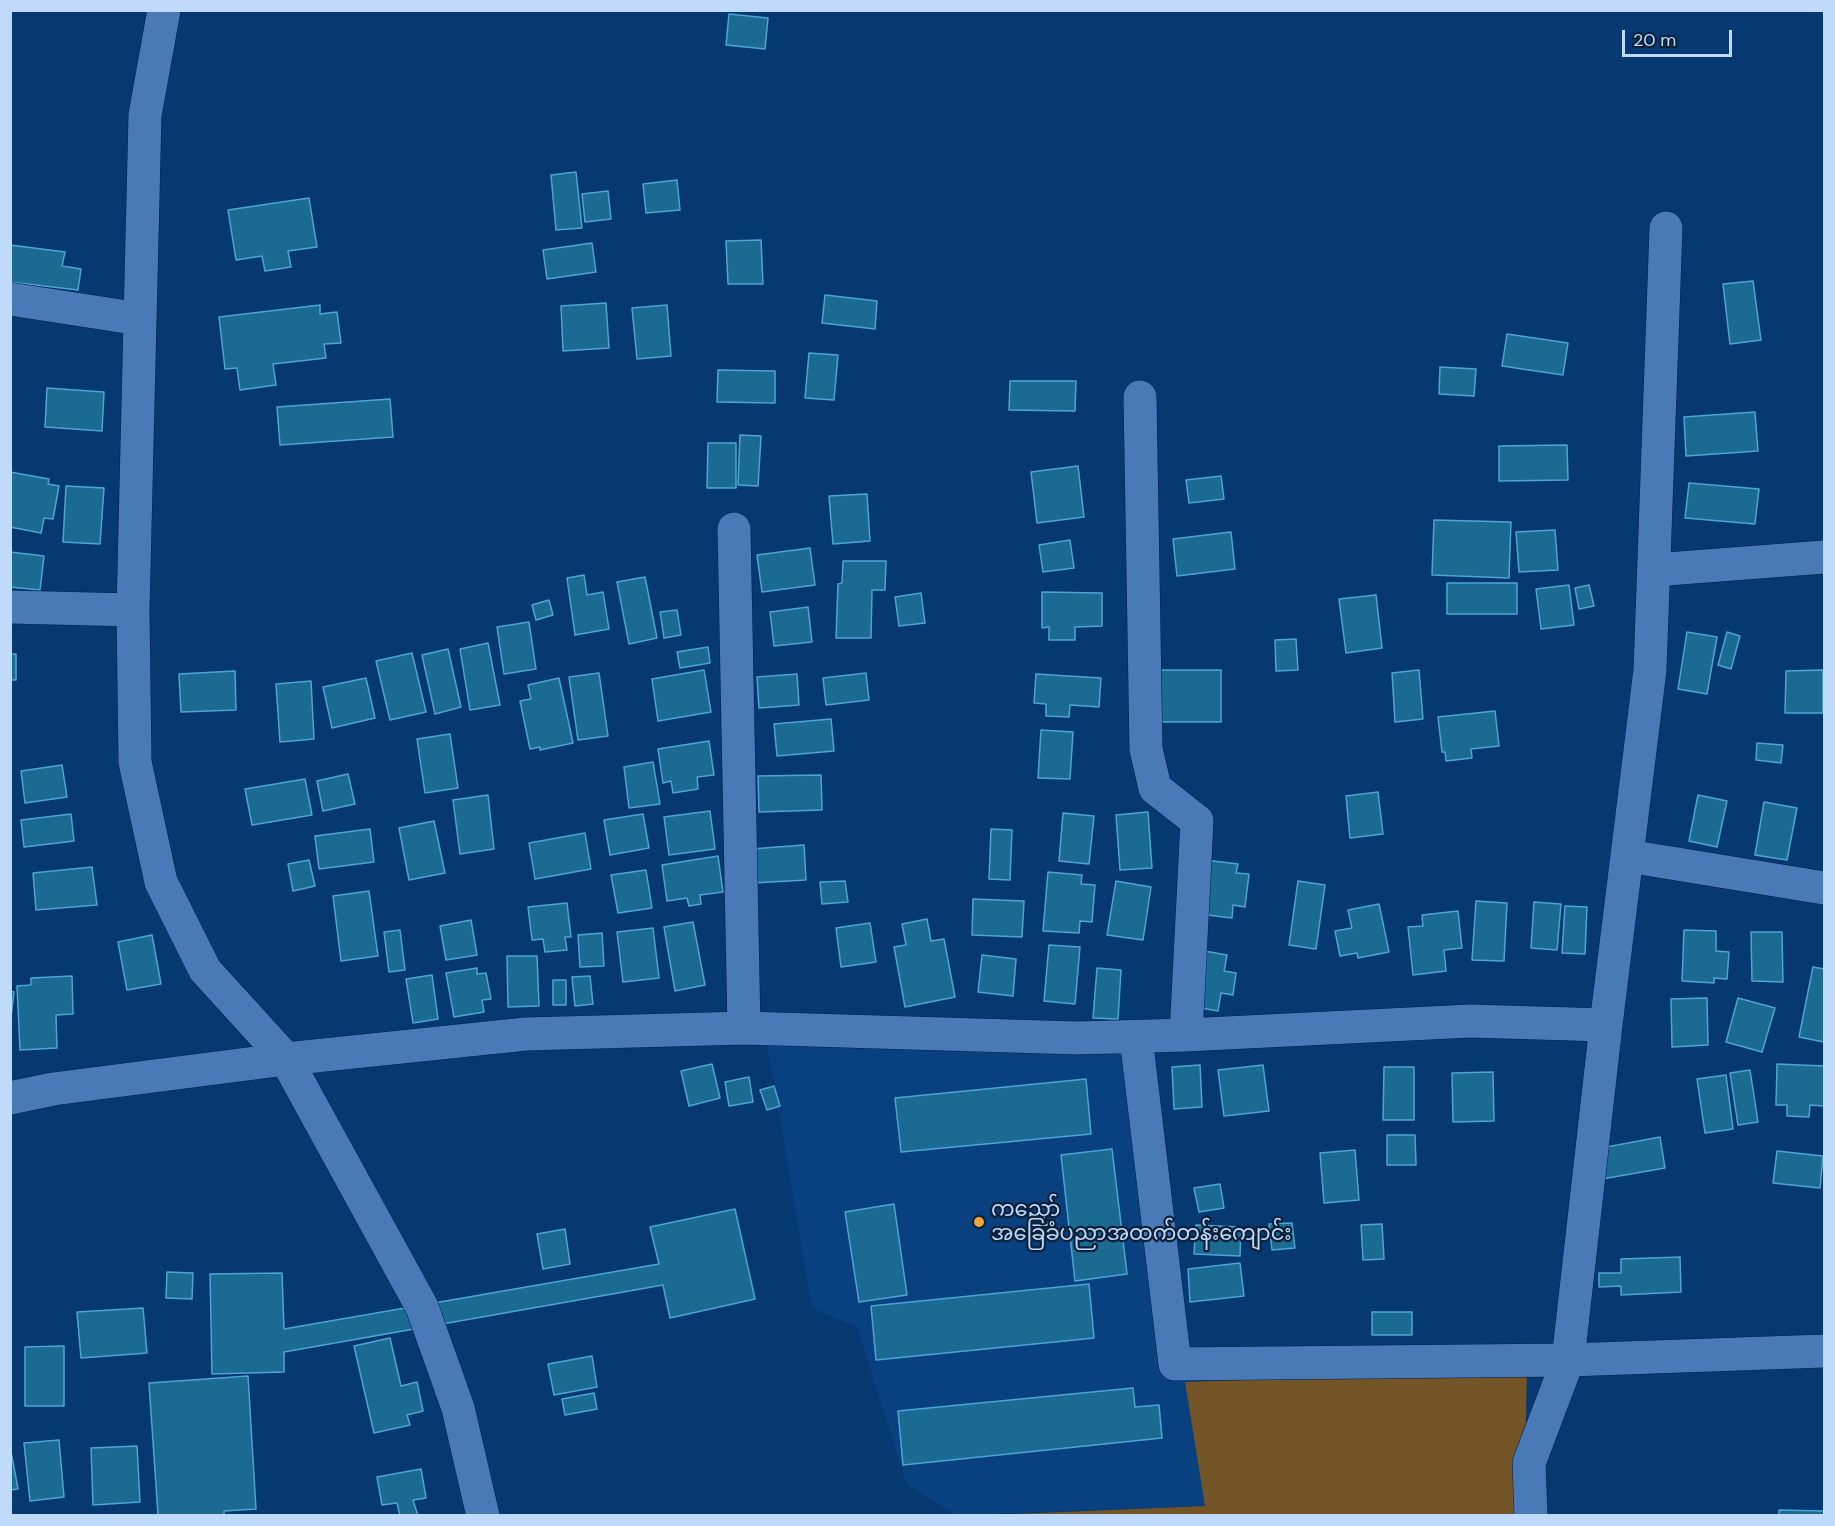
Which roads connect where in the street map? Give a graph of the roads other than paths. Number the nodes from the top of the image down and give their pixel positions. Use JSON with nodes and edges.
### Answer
{"nodes":[{"id":1,"x":164,"y":10,"type":"edge"},
{"id":2,"x":1666,"y":228,"type":"dead end"},
{"id":3,"x":10,"y":299,"type":"edge"},
{"id":4,"x":140,"y":319,"type":"junction"},
{"id":5,"x":1140,"y":397,"type":"dead end"},
{"id":6,"x":734,"y":529,"type":"dead end"},
{"id":7,"x":1824,"y":557,"type":"edge"},
{"id":8,"x":1654,"y":570,"type":"junction"},
{"id":9,"x":10,"y":607,"type":"edge"},
{"id":10,"x":133,"y":610,"type":"junction"},
{"id":11,"x":1628,"y":856,"type":"junction"},
{"id":12,"x":1824,"y":888,"type":"edge"},
{"id":13,"x":1606,"y":1024,"type":"junction"},
{"id":14,"x":744,"y":1028,"type":"junction"},
{"id":15,"x":1186,"y":1035,"type":"junction"},
{"id":16,"x":1136,"y":1037,"type":"junction"},
{"id":17,"x":286,"y":1059,"type":"junction"},
{"id":18,"x":10,"y":1098,"type":"edge"},
{"id":19,"x":1824,"y":1351,"type":"edge"},
{"id":20,"x":1568,"y":1360,"type":"junction"},
{"id":21,"x":483,"y":1515,"type":"edge"},
{"id":22,"x":1531,"y":1515,"type":"edge"}],
"edges":[{"from":1,"to":4,"type":"street"},
{"from":2,"to":8,"type":"street"},
{"from":3,"to":4,"type":"street"},
{"from":4,"to":10,"type":"street"},
{"from":5,"to":15,"type":"street"},
{"from":6,"to":14,"type":"street"},
{"from":7,"to":8,"type":"street"},
{"from":8,"to":11,"type":"street"},
{"from":9,"to":10,"type":"street"},
{"from":10,"to":17,"type":"street"},
{"from":11,"to":12,"type":"street"},
{"from":11,"to":13,"type":"street"},
{"from":13,"to":15,"type":"street"},
{"from":13,"to":20,"type":"street"},
{"from":14,"to":16,"type":"street"},
{"from":14,"to":17,"type":"street"},
{"from":15,"to":16,"type":"street"},
{"from":16,"to":20,"type":"street"},
{"from":17,"to":18,"type":"street"},
{"from":17,"to":21,"type":"street"},
{"from":19,"to":20,"type":"street"},
{"from":20,"to":22,"type":"street"}]}
